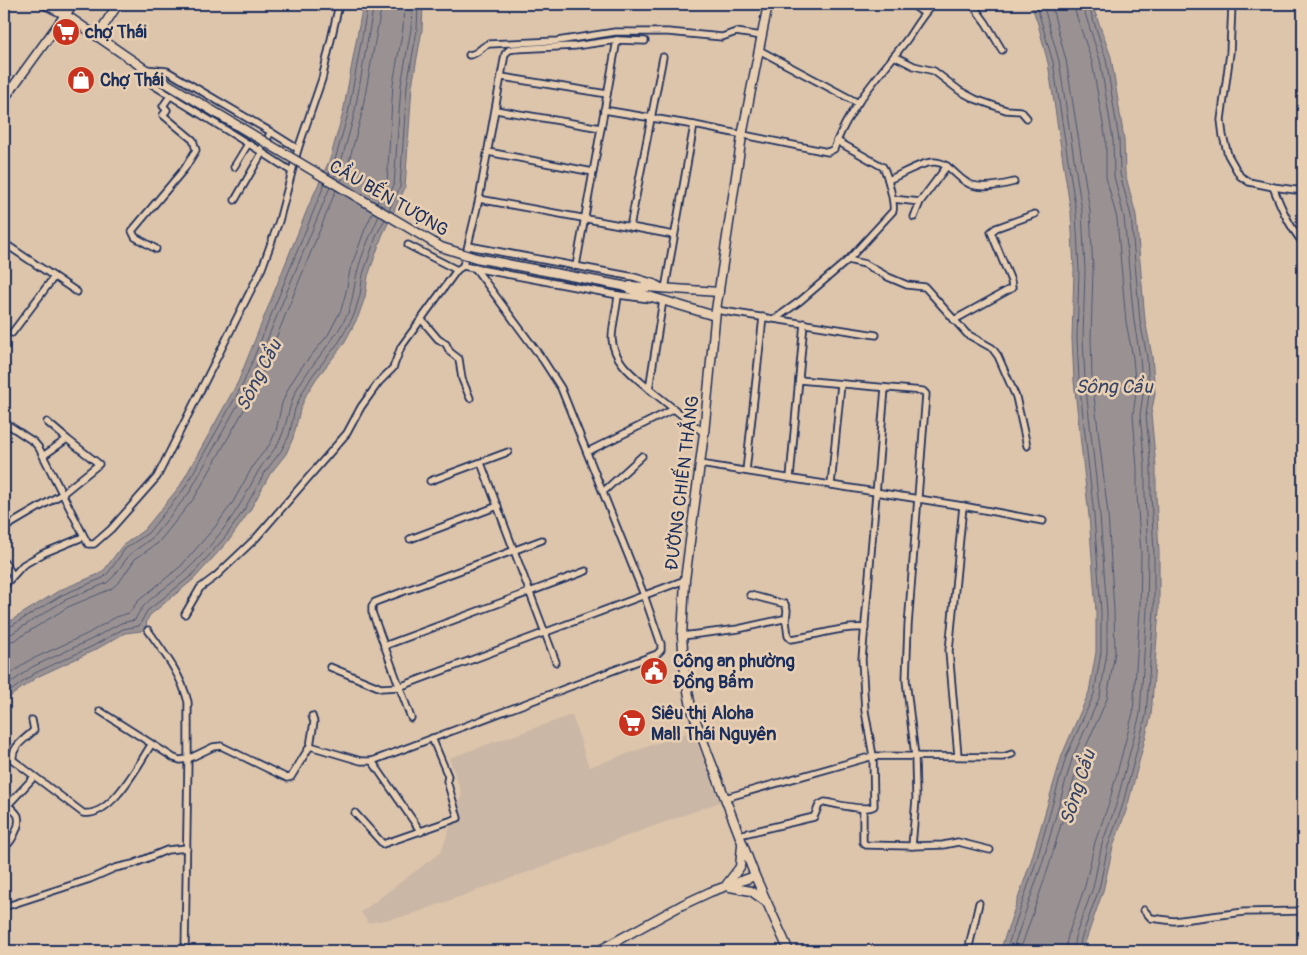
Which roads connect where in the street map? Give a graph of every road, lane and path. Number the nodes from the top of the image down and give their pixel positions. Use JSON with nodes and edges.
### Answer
{"nodes":[{"id":1,"x":44,"y":4,"type":"edge"},
{"id":2,"x":55,"y":4,"type":"edge"},
{"id":3,"x":73,"y":4,"type":"edge"},
{"id":4,"x":118,"y":4,"type":"edge"},
{"id":5,"x":338,"y":4,"type":"edge"},
{"id":6,"x":768,"y":4,"type":"edge"},
{"id":7,"x":911,"y":4,"type":"edge"},
{"id":8,"x":933,"y":4,"type":"edge"},
{"id":9,"x":972,"y":4,"type":"edge"},
{"id":10,"x":1232,"y":4,"type":"edge"},
{"id":11,"x":924,"y":13,"type":"junction"},
{"id":12,"x":66,"y":15,"type":"junction"},
{"id":13,"x":96,"y":36,"type":"junction"},
{"id":14,"x":762,"y":36,"type":"junction"},
{"id":15,"x":617,"y":40,"type":"junction"},
{"id":16,"x":645,"y":41,"type":"dead end"},
{"id":17,"x":759,"y":50,"type":"junction"},
{"id":18,"x":1002,"y":50,"type":"dead end"},
{"id":19,"x":469,"y":54,"type":"dead end"},
{"id":20,"x":894,"y":56,"type":"junction"},
{"id":21,"x":663,"y":57,"type":"dead end"},
{"id":22,"x":145,"y":69,"type":"junction"},
{"id":23,"x":502,"y":77,"type":"junction"},
{"id":24,"x":607,"y":94,"type":"junction"},
{"id":25,"x":170,"y":96,"type":"junction"},
{"id":26,"x":4,"y":99,"type":"edge"},
{"id":27,"x":858,"y":103,"type":"junction"},
{"id":28,"x":496,"y":110,"type":"junction"},
{"id":29,"x":604,"y":110,"type":"junction"},
{"id":30,"x":650,"y":118,"type":"junction"},
{"id":31,"x":1027,"y":118,"type":"dead end"},
{"id":32,"x":694,"y":125,"type":"junction"},
{"id":33,"x":601,"y":128,"type":"junction"},
{"id":34,"x":271,"y":132,"type":"junction"},
{"id":35,"x":742,"y":136,"type":"junction"},
{"id":36,"x":837,"y":141,"type":"junction"},
{"id":37,"x":248,"y":144,"type":"junction"},
{"id":38,"x":298,"y":149,"type":"junction"},
{"id":39,"x":261,"y":152,"type":"junction"},
{"id":40,"x":488,"y":152,"type":"junction"},
{"id":41,"x":234,"y":166,"type":"dead end"},
{"id":42,"x":947,"y":166,"type":"junction"},
{"id":43,"x":291,"y":171,"type":"junction"},
{"id":44,"x":593,"y":172,"type":"junction"},
{"id":45,"x":888,"y":180,"type":"junction"},
{"id":46,"x":1014,"y":182,"type":"dead end"},
{"id":47,"x":1273,"y":187,"type":"junction"},
{"id":48,"x":1303,"y":191,"type":"edge"},
{"id":49,"x":480,"y":198,"type":"junction"},
{"id":50,"x":893,"y":199,"type":"junction"},
{"id":51,"x":235,"y":200,"type":"dead end"},
{"id":52,"x":920,"y":202,"type":"junction"},
{"id":53,"x":1035,"y":214,"type":"dead end"},
{"id":54,"x":914,"y":217,"type":"dead end"},
{"id":55,"x":584,"y":218,"type":"junction"},
{"id":56,"x":630,"y":227,"type":"junction"},
{"id":57,"x":674,"y":235,"type":"junction"},
{"id":58,"x":4,"y":243,"type":"edge"},
{"id":59,"x":1303,"y":243,"type":"edge"},
{"id":60,"x":408,"y":245,"type":"dead end"},
{"id":61,"x":469,"y":246,"type":"junction"},
{"id":62,"x":156,"y":249,"type":"dead end"},
{"id":63,"x":848,"y":260,"type":"junction"},
{"id":64,"x":463,"y":266,"type":"junction"},
{"id":65,"x":576,"y":266,"type":"junction"},
{"id":66,"x":475,"y":268,"type":"junction"},
{"id":67,"x":457,"y":270,"type":"junction"},
{"id":68,"x":54,"y":277,"type":"junction"},
{"id":69,"x":623,"y":286,"type":"junction"},
{"id":70,"x":665,"y":289,"type":"junction"},
{"id":71,"x":77,"y":292,"type":"dead end"},
{"id":72,"x":719,"y":292,"type":"junction"},
{"id":73,"x":618,"y":295,"type":"junction"},
{"id":74,"x":663,"y":300,"type":"junction"},
{"id":75,"x":716,"y":313,"type":"junction"},
{"id":76,"x":763,"y":317,"type":"junction"},
{"id":77,"x":775,"y":319,"type":"junction"},
{"id":78,"x":422,"y":320,"type":"junction"},
{"id":79,"x":954,"y":320,"type":"junction"},
{"id":80,"x":804,"y":323,"type":"junction"},
{"id":81,"x":12,"y":333,"type":"dead end"},
{"id":82,"x":876,"y":335,"type":"dead end"},
{"id":83,"x":799,"y":380,"type":"junction"},
{"id":84,"x":842,"y":384,"type":"junction"},
{"id":85,"x":885,"y":388,"type":"junction"},
{"id":86,"x":649,"y":389,"type":"junction"},
{"id":87,"x":470,"y":398,"type":"dead end"},
{"id":88,"x":674,"y":409,"type":"junction"},
{"id":89,"x":4,"y":422,"type":"edge"},
{"id":90,"x":47,"y":422,"type":"dead end"},
{"id":91,"x":704,"y":434,"type":"junction"},
{"id":92,"x":67,"y":439,"type":"junction"},
{"id":93,"x":1027,"y":446,"type":"dead end"},
{"id":94,"x":508,"y":452,"type":"dead end"},
{"id":95,"x":587,"y":452,"type":"junction"},
{"id":96,"x":43,"y":456,"type":"junction"},
{"id":97,"x":642,"y":456,"type":"dead end"},
{"id":98,"x":481,"y":462,"type":"junction"},
{"id":99,"x":700,"y":464,"type":"junction"},
{"id":100,"x":746,"y":471,"type":"junction"},
{"id":101,"x":790,"y":478,"type":"junction"},
{"id":102,"x":430,"y":481,"type":"dead end"},
{"id":103,"x":831,"y":485,"type":"junction"},
{"id":104,"x":603,"y":492,"type":"junction"},
{"id":105,"x":877,"y":492,"type":"junction"},
{"id":106,"x":62,"y":494,"type":"junction"},
{"id":107,"x":918,"y":498,"type":"junction"},
{"id":108,"x":498,"y":506,"type":"junction"},
{"id":109,"x":963,"y":506,"type":"junction"},
{"id":110,"x":1043,"y":521,"type":"dead end"},
{"id":111,"x":4,"y":528,"type":"edge"},
{"id":112,"x":83,"y":537,"type":"junction"},
{"id":113,"x":410,"y":539,"type":"dead end"},
{"id":114,"x":542,"y":540,"type":"dead end"},
{"id":115,"x":515,"y":551,"type":"junction"},
{"id":116,"x":4,"y":562,"type":"edge"},
{"id":117,"x":586,"y":570,"type":"dead end"},
{"id":118,"x":13,"y":575,"type":"junction"},
{"id":119,"x":685,"y":580,"type":"junction"},
{"id":120,"x":4,"y":586,"type":"edge"},
{"id":121,"x":530,"y":591,"type":"junction"},
{"id":122,"x":644,"y":595,"type":"junction"},
{"id":123,"x":750,"y":595,"type":"dead end"},
{"id":124,"x":185,"y":614,"type":"dead end"},
{"id":125,"x":786,"y":620,"type":"junction"},
{"id":126,"x":865,"y":628,"type":"junction"},
{"id":127,"x":148,"y":630,"type":"dead end"},
{"id":128,"x":546,"y":632,"type":"junction"},
{"id":129,"x":682,"y":636,"type":"junction"},
{"id":130,"x":384,"y":646,"type":"junction"},
{"id":131,"x":556,"y":662,"type":"dead end"},
{"id":132,"x":330,"y":668,"type":"dead end"},
{"id":133,"x":399,"y":687,"type":"junction"},
{"id":134,"x":100,"y":711,"type":"dead end"},
{"id":135,"x":312,"y":716,"type":"dead end"},
{"id":136,"x":411,"y":718,"type":"dead end"},
{"id":137,"x":32,"y":720,"type":"dead end"},
{"id":138,"x":432,"y":738,"type":"junction"},
{"id":139,"x":151,"y":745,"type":"junction"},
{"id":140,"x":310,"y":746,"type":"junction"},
{"id":141,"x":1012,"y":754,"type":"dead end"},
{"id":142,"x":873,"y":756,"type":"junction"},
{"id":143,"x":915,"y":756,"type":"junction"},
{"id":144,"x":958,"y":756,"type":"junction"},
{"id":145,"x":188,"y":759,"type":"junction"},
{"id":146,"x":372,"y":761,"type":"junction"},
{"id":147,"x":34,"y":777,"type":"junction"},
{"id":148,"x":725,"y":798,"type":"junction"},
{"id":149,"x":6,"y":804,"type":"edge"},
{"id":150,"x":863,"y":808,"type":"junction"},
{"id":151,"x":355,"y":813,"type":"dead end"},
{"id":152,"x":421,"y":832,"type":"junction"},
{"id":153,"x":741,"y":839,"type":"junction"},
{"id":154,"x":912,"y":846,"type":"junction"},
{"id":155,"x":4,"y":848,"type":"edge"},
{"id":156,"x":187,"y":848,"type":"junction"},
{"id":157,"x":990,"y":850,"type":"dead end"},
{"id":158,"x":755,"y":876,"type":"junction"},
{"id":159,"x":725,"y":886,"type":"junction"},
{"id":160,"x":766,"y":901,"type":"junction"},
{"id":161,"x":979,"y":903,"type":"dead end"},
{"id":162,"x":4,"y":907,"type":"edge"},
{"id":163,"x":1144,"y":910,"type":"dead end"},
{"id":164,"x":1303,"y":911,"type":"edge"},
{"id":165,"x":185,"y":951,"type":"edge"},
{"id":166,"x":598,"y":951,"type":"edge"},
{"id":167,"x":789,"y":951,"type":"edge"},
{"id":168,"x":968,"y":951,"type":"edge"}],
"edges":[{"from":1,"to":12,"type":"main road"},
{"from":2,"to":12,"type":"main road"},
{"from":3,"to":12,"type":"main road"},
{"from":4,"to":13,"type":"main road"},
{"from":5,"to":38,"type":"street"},
{"from":6,"to":14,"type":"main road","name":"ĐƯỜNG CHIẾN THẮNG"},
{"from":7,"to":11,"type":"street"},
{"from":8,"to":11,"type":"street"},
{"from":9,"to":18,"type":"street"},
{"from":10,"to":47,"type":"street"},
{"from":11,"to":20,"type":"street"},
{"from":12,"to":13,"type":"main road","name":"CẦU BẾN TƯỢNG"},
{"from":12,"to":26,"type":"main road"},
{"from":13,"to":22,"type":"main road","name":"CẦU BẾN TƯỢNG"},
{"from":14,"to":17,"type":"main road","name":"ĐƯỜNG CHIẾN THẮNG"},
{"from":14,"to":19,"type":"street"},
{"from":15,"to":16,"type":"street"},
{"from":15,"to":23,"type":"street"},
{"from":15,"to":24,"type":"street"},
{"from":17,"to":27,"type":"street"},
{"from":17,"to":35,"type":"main road","name":"ĐƯỜNG CHIẾN THẮNG"},
{"from":20,"to":27,"type":"street"},
{"from":20,"to":31,"type":"street"},
{"from":21,"to":30,"type":"street"},
{"from":22,"to":25,"type":"street"},
{"from":22,"to":34,"type":"street"},
{"from":22,"to":69,"type":"main road","name":"CẦU BẾN TƯỢNG","bridge":true},
{"from":23,"to":24,"type":"street"},
{"from":23,"to":28,"type":"street"},
{"from":24,"to":29,"type":"street"},
{"from":25,"to":37,"type":"street"},
{"from":25,"to":62,"type":"street"},
{"from":27,"to":36,"type":"street"},
{"from":28,"to":33,"type":"street"},
{"from":28,"to":40,"type":"street"},
{"from":29,"to":30,"type":"street"},
{"from":29,"to":33,"type":"street"},
{"from":30,"to":32,"type":"street"},
{"from":30,"to":56,"type":"street"},
{"from":32,"to":35,"type":"street"},
{"from":32,"to":57,"type":"street"},
{"from":33,"to":44,"type":"street"},
{"from":34,"to":38,"type":"street"},
{"from":34,"to":39,"type":"street"},
{"from":35,"to":36,"type":"street"},
{"from":35,"to":72,"type":"main road","name":"ĐƯỜNG CHIẾN THẮNG"},
{"from":36,"to":45,"type":"street"},
{"from":37,"to":39,"type":"street"},
{"from":37,"to":41,"type":"street"},
{"from":38,"to":43,"type":"street"},
{"from":39,"to":43,"type":"street"},
{"from":39,"to":51,"type":"street"},
{"from":40,"to":44,"type":"street"},
{"from":40,"to":49,"type":"street"},
{"from":42,"to":45,"type":"street"},
{"from":42,"to":46,"type":"street"},
{"from":42,"to":52,"type":"street"},
{"from":43,"to":112,"type":"street"},
{"from":44,"to":55,"type":"street"},
{"from":45,"to":50,"type":"street"},
{"from":47,"to":48,"type":"street"},
{"from":47,"to":59,"type":"street"},
{"from":49,"to":55,"type":"street"},
{"from":49,"to":61,"type":"street"},
{"from":50,"to":52,"type":"street"},
{"from":50,"to":63,"type":"street"},
{"from":52,"to":54,"type":"street"},
{"from":53,"to":79,"type":"street"},
{"from":55,"to":56,"type":"street"},
{"from":55,"to":65,"type":"street"},
{"from":56,"to":57,"type":"street"},
{"from":57,"to":70,"type":"street"},
{"from":58,"to":68,"type":"street"},
{"from":60,"to":67,"type":"street"},
{"from":61,"to":64,"type":"street"},
{"from":61,"to":65,"type":"street"},
{"from":63,"to":77,"type":"street"},
{"from":63,"to":79,"type":"street"},
{"from":64,"to":66,"type":"street"},
{"from":64,"to":67,"type":"street"},
{"from":65,"to":70,"type":"street"},
{"from":66,"to":73,"type":"street"},
{"from":66,"to":95,"type":"street"},
{"from":67,"to":78,"type":"street"},
{"from":68,"to":71,"type":"street"},
{"from":68,"to":81,"type":"street"},
{"from":69,"to":70,"type":"main road"},
{"from":69,"to":74,"type":"main road"},
{"from":70,"to":72,"type":"main road"},
{"from":72,"to":75,"type":"main road","name":"ĐƯỜNG CHIẾN THẮNG"},
{"from":73,"to":74,"type":"street"},
{"from":73,"to":86,"type":"street"},
{"from":74,"to":75,"type":"main road"},
{"from":74,"to":86,"type":"street"},
{"from":75,"to":76,"type":"street"},
{"from":75,"to":91,"type":"main road","name":"ĐƯỜNG CHIẾN THẮNG"},
{"from":76,"to":77,"type":"street"},
{"from":76,"to":100,"type":"street"},
{"from":77,"to":80,"type":"street"},
{"from":78,"to":87,"type":"street"},
{"from":78,"to":124,"type":"street"},
{"from":79,"to":93,"type":"street"},
{"from":80,"to":82,"type":"street"},
{"from":80,"to":83,"type":"street"},
{"from":83,"to":84,"type":"street"},
{"from":83,"to":101,"type":"street"},
{"from":84,"to":85,"type":"street"},
{"from":84,"to":103,"type":"street"},
{"from":85,"to":105,"type":"street"},
{"from":85,"to":107,"type":"street"},
{"from":86,"to":88,"type":"street"},
{"from":88,"to":91,"type":"street"},
{"from":88,"to":95,"type":"street"},
{"from":89,"to":96,"type":"street"},
{"from":90,"to":92,"type":"street"},
{"from":91,"to":99,"type":"main road","name":"ĐƯỜNG CHIẾN THẮNG"},
{"from":92,"to":96,"type":"street"},
{"from":92,"to":106,"type":"street"},
{"from":94,"to":98,"type":"street"},
{"from":95,"to":104,"type":"street"},
{"from":96,"to":106,"type":"street"},
{"from":97,"to":104,"type":"street"},
{"from":98,"to":102,"type":"street"},
{"from":98,"to":108,"type":"street"},
{"from":99,"to":100,"type":"street"},
{"from":99,"to":119,"type":"main road","name":"ĐƯỜNG CHIẾN THẮNG"},
{"from":100,"to":101,"type":"street"},
{"from":101,"to":103,"type":"street"},
{"from":103,"to":105,"type":"street"},
{"from":104,"to":122,"type":"street"},
{"from":105,"to":107,"type":"street"},
{"from":105,"to":126,"type":"street"},
{"from":106,"to":111,"type":"street"},
{"from":106,"to":112,"type":"street"},
{"from":107,"to":109,"type":"street"},
{"from":107,"to":143,"type":"street"},
{"from":108,"to":113,"type":"street"},
{"from":108,"to":115,"type":"street"},
{"from":109,"to":110,"type":"street"},
{"from":109,"to":144,"type":"street"},
{"from":112,"to":118,"type":"street"},
{"from":114,"to":115,"type":"street"},
{"from":115,"to":121,"type":"street"},
{"from":115,"to":130,"type":"street"},
{"from":116,"to":118,"type":"street"},
{"from":117,"to":121,"type":"street"},
{"from":118,"to":120,"type":"street"},
{"from":119,"to":122,"type":"street"},
{"from":119,"to":129,"type":"main road","name":"ĐƯỜNG CHIẾN THẮNG"},
{"from":121,"to":128,"type":"street"},
{"from":121,"to":130,"type":"street"},
{"from":122,"to":128,"type":"street"},
{"from":122,"to":138,"type":"street"},
{"from":123,"to":125,"type":"street"},
{"from":125,"to":126,"type":"street"},
{"from":125,"to":129,"type":"street"},
{"from":126,"to":142,"type":"street"},
{"from":127,"to":145,"type":"street"},
{"from":128,"to":131,"type":"street"},
{"from":128,"to":133,"type":"street"},
{"from":129,"to":148,"type":"main road","name":"ĐƯỜNG CHIẾN THẮNG"},
{"from":130,"to":133,"type":"street"},
{"from":132,"to":133,"type":"street"},
{"from":133,"to":136,"type":"street"},
{"from":134,"to":139,"type":"street"},
{"from":135,"to":140,"type":"street"},
{"from":137,"to":147,"type":"street"},
{"from":138,"to":146,"type":"street"},
{"from":138,"to":152,"type":"street"},
{"from":139,"to":145,"type":"street"},
{"from":139,"to":147,"type":"street"},
{"from":140,"to":145,"type":"street"},
{"from":140,"to":146,"type":"street"},
{"from":141,"to":144,"type":"street"},
{"from":142,"to":143,"type":"street"},
{"from":142,"to":148,"type":"street"},
{"from":142,"to":150,"type":"street"},
{"from":143,"to":144,"type":"street"},
{"from":143,"to":154,"type":"street"},
{"from":145,"to":156,"type":"street"},
{"from":146,"to":152,"type":"street"},
{"from":147,"to":149,"type":"street"},
{"from":148,"to":153,"type":"main road","name":"ĐƯỜNG CHIẾN THẮNG"},
{"from":149,"to":155,"type":"street"},
{"from":150,"to":153,"type":"street"},
{"from":150,"to":154,"type":"street"},
{"from":151,"to":152,"type":"street"},
{"from":153,"to":158,"type":"main road","name":"ĐƯỜNG CHIẾN THẮNG"},
{"from":153,"to":159,"type":"main road"},
{"from":154,"to":157,"type":"street"},
{"from":156,"to":162,"type":"street"},
{"from":156,"to":165,"type":"street"},
{"from":158,"to":159,"type":"main road"},
{"from":158,"to":160,"type":"main road","name":"ĐƯỜNG CHIẾN THẮNG"},
{"from":159,"to":160,"type":"main road"},
{"from":159,"to":166,"type":"main road"},
{"from":160,"to":167,"type":"main road","name":"ĐƯỜNG CHIẾN THẮNG"},
{"from":161,"to":168,"type":"street"},
{"from":163,"to":164,"type":"street"}]}
